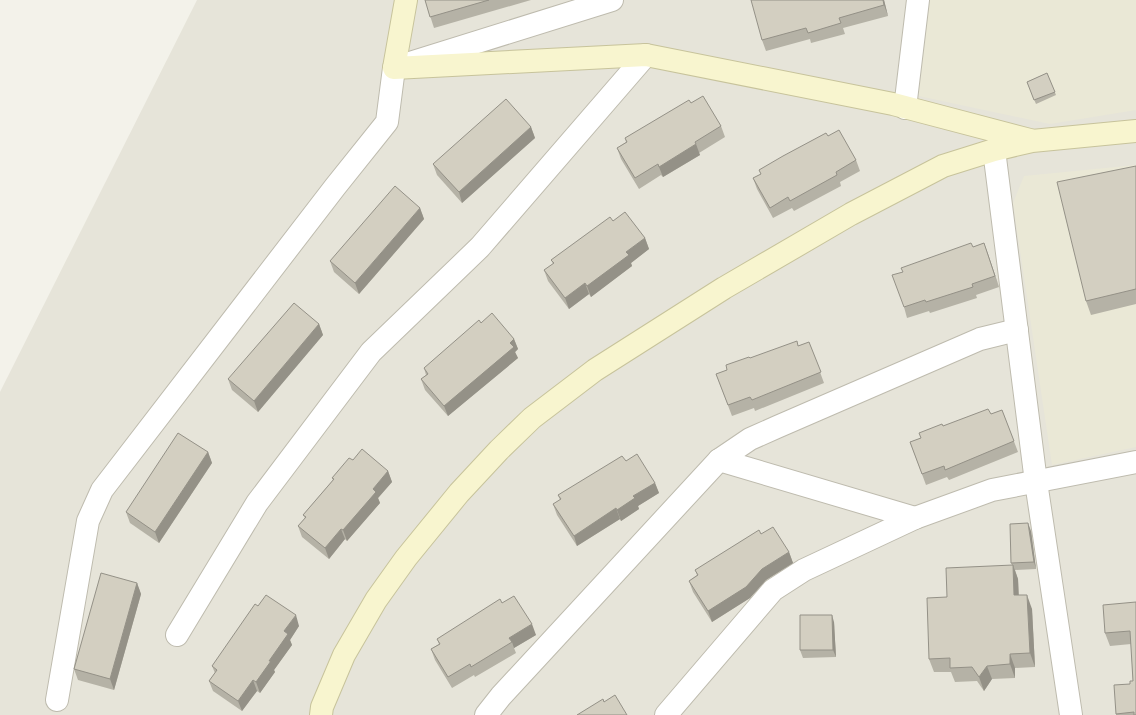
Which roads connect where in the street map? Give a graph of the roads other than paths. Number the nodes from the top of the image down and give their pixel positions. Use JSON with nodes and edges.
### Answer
{"nodes":[{"id":1,"x":406,"y":0,"type":"edge"},
{"id":2,"x":612,"y":0,"type":"edge"},
{"id":3,"x":918,"y":0,"type":"edge"},
{"id":4,"x":646,"y":54,"type":"junction"},
{"id":5,"x":394,"y":68,"type":"junction"},
{"id":6,"x":905,"y":108,"type":"junction"},
{"id":7,"x":1136,"y":131,"type":"edge"},
{"id":8,"x":1032,"y":141,"type":"junction"},
{"id":9,"x":994,"y":150,"type":"junction"},
{"id":10,"x":1016,"y":330,"type":"junction"},
{"id":11,"x":719,"y":460,"type":"junction"},
{"id":12,"x":1136,"y":462,"type":"edge"},
{"id":13,"x":1036,"y":482,"type":"junction"},
{"id":14,"x":915,"y":518,"type":"junction"},
{"id":15,"x":177,"y":635,"type":"dead end"},
{"id":16,"x":57,"y":700,"type":"dead end"},
{"id":17,"x":321,"y":715,"type":"edge"},
{"id":18,"x":486,"y":715,"type":"edge"},
{"id":19,"x":666,"y":715,"type":"edge"},
{"id":20,"x":1071,"y":715,"type":"edge"}],
"edges":[{"from":1,"to":5,"type":"street"},
{"from":2,"to":5,"type":"street"},
{"from":3,"to":6,"type":"street"},
{"from":4,"to":5,"type":"street"},
{"from":4,"to":6,"type":"street"},
{"from":4,"to":15,"type":"street"},
{"from":5,"to":16,"type":"street"},
{"from":6,"to":8,"type":"street"},
{"from":7,"to":8,"type":"street"},
{"from":8,"to":9,"type":"street"},
{"from":9,"to":10,"type":"street"},
{"from":9,"to":17,"type":"street"},
{"from":10,"to":11,"type":"street"},
{"from":10,"to":13,"type":"street"},
{"from":11,"to":14,"type":"street"},
{"from":11,"to":18,"type":"street"},
{"from":12,"to":13,"type":"street"},
{"from":13,"to":14,"type":"street"},
{"from":13,"to":20,"type":"street"},
{"from":14,"to":19,"type":"street"}]}
